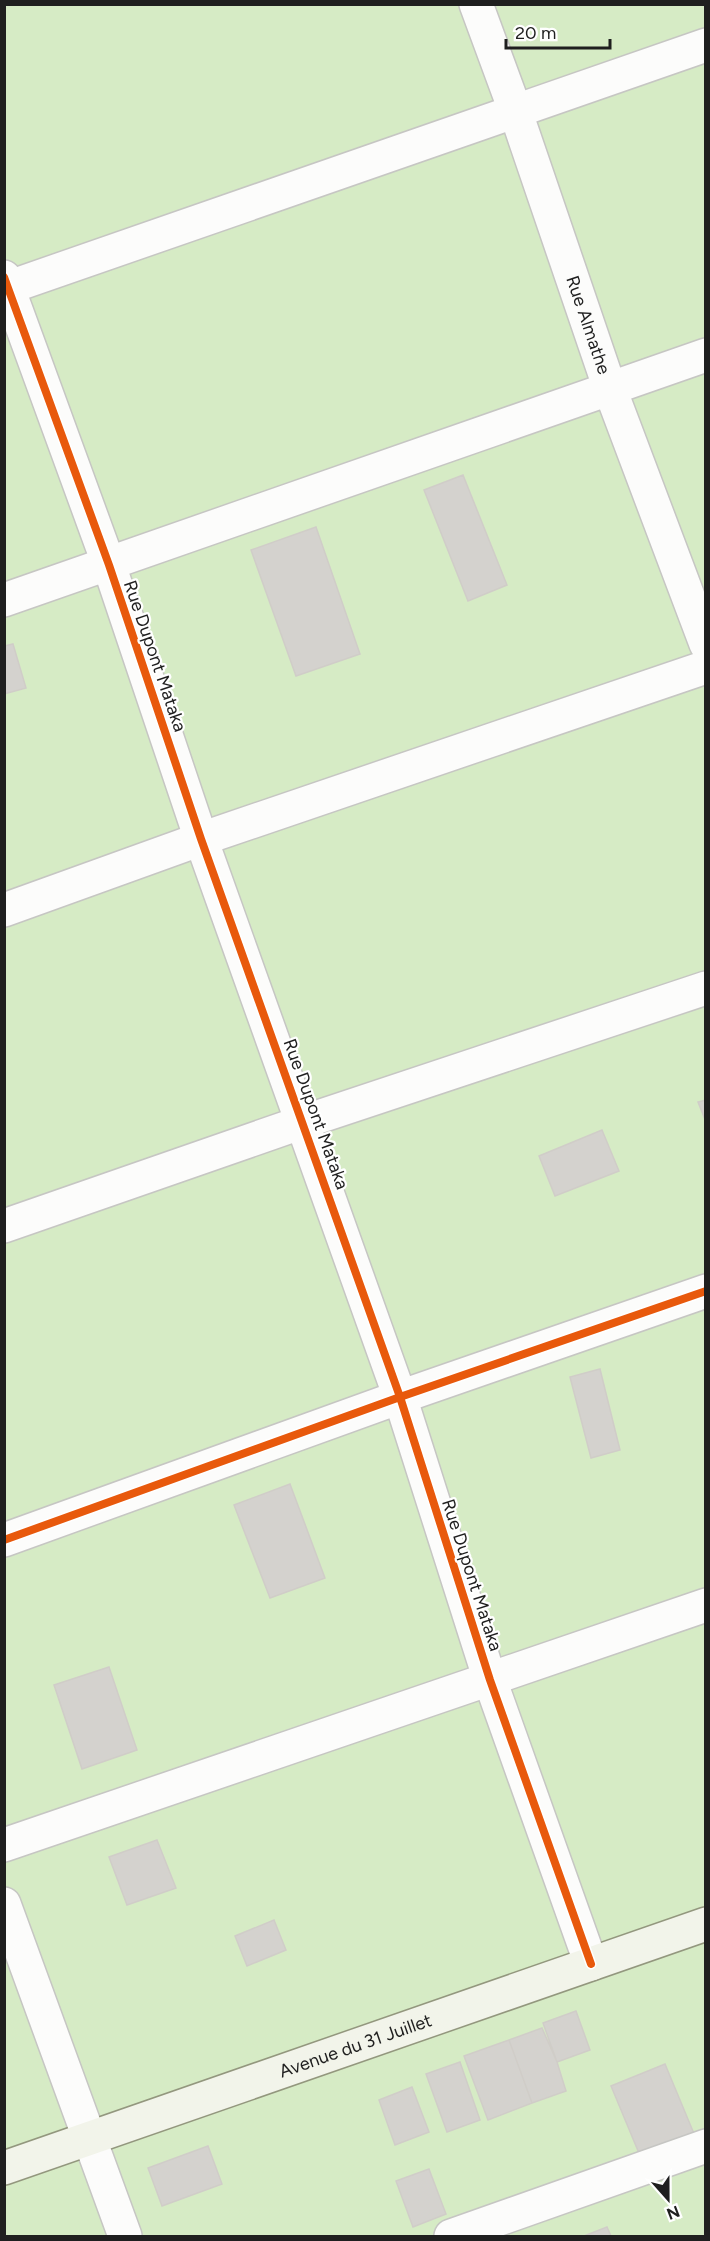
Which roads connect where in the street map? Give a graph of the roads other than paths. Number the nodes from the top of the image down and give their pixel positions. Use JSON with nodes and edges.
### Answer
{"nodes":[{"id":1,"x":476,"y":4,"type":"edge"},
{"id":2,"x":705,"y":45,"type":"edge"},
{"id":3,"x":515,"y":110,"type":"junction"},
{"id":4,"x":6,"y":284,"type":"edge"},
{"id":5,"x":705,"y":355,"type":"edge"},
{"id":6,"x":610,"y":389,"type":"junction"},
{"id":7,"x":109,"y":565,"type":"junction"},
{"id":8,"x":4,"y":600,"type":"edge"},
{"id":9,"x":705,"y":645,"type":"edge"},
{"id":10,"x":705,"y":667,"type":"edge"},
{"id":11,"x":201,"y":839,"type":"junction"},
{"id":12,"x":4,"y":910,"type":"edge"},
{"id":13,"x":705,"y":988,"type":"edge"},
{"id":14,"x":303,"y":1122,"type":"junction"},
{"id":15,"x":4,"y":1227,"type":"edge"},
{"id":16,"x":705,"y":1291,"type":"edge"},
{"id":17,"x":400,"y":1397,"type":"junction"},
{"id":18,"x":4,"y":1540,"type":"edge"},
{"id":19,"x":705,"y":1605,"type":"edge"},
{"id":20,"x":490,"y":1680,"type":"junction"},
{"id":21,"x":4,"y":1845,"type":"edge"},
{"id":22,"x":4,"y":1904,"type":"edge"},
{"id":23,"x":705,"y":1924,"type":"edge"},
{"id":24,"x":591,"y":1964,"type":"junction"},
{"id":25,"x":89,"y":2138,"type":"junction"},
{"id":26,"x":705,"y":2146,"type":"edge"},
{"id":27,"x":4,"y":2168,"type":"edge"},
{"id":28,"x":125,"y":2236,"type":"edge"},
{"id":29,"x":451,"y":2236,"type":"edge"}],
"edges":[{"from":1,"to":3,"type":"street","name":"Rue Almathe"},
{"from":2,"to":3,"type":"street"},
{"from":3,"to":4,"type":"street"},
{"from":3,"to":6,"type":"street","name":"Rue Almathe"},
{"from":4,"to":7,"type":"street","name":"Rue Dupont Mataka"},
{"from":5,"to":6,"type":"street"},
{"from":6,"to":7,"type":"street"},
{"from":6,"to":9,"type":"street","name":"Rue Almathe"},
{"from":7,"to":8,"type":"street"},
{"from":7,"to":11,"type":"street","name":"Rue Dupont Mataka"},
{"from":10,"to":11,"type":"street"},
{"from":11,"to":12,"type":"street"},
{"from":11,"to":14,"type":"street","name":"Rue Dupont Mataka"},
{"from":13,"to":14,"type":"street"},
{"from":14,"to":15,"type":"street"},
{"from":14,"to":17,"type":"street","name":"Rue Dupont Mataka"},
{"from":16,"to":17,"type":"street"},
{"from":17,"to":18,"type":"street"},
{"from":17,"to":20,"type":"street","name":"Rue Dupont Mataka"},
{"from":19,"to":20,"type":"street"},
{"from":20,"to":21,"type":"street"},
{"from":20,"to":24,"type":"street","name":"Rue Dupont Mataka"},
{"from":22,"to":25,"type":"street"},
{"from":23,"to":24,"type":"street","name":"Avenue du 31 Juillet"},
{"from":24,"to":25,"type":"street","name":"Avenue du 31 Juillet"},
{"from":25,"to":27,"type":"street","name":"Avenue du 31 Juillet"},
{"from":25,"to":28,"type":"street"},
{"from":26,"to":29,"type":"street"}]}
